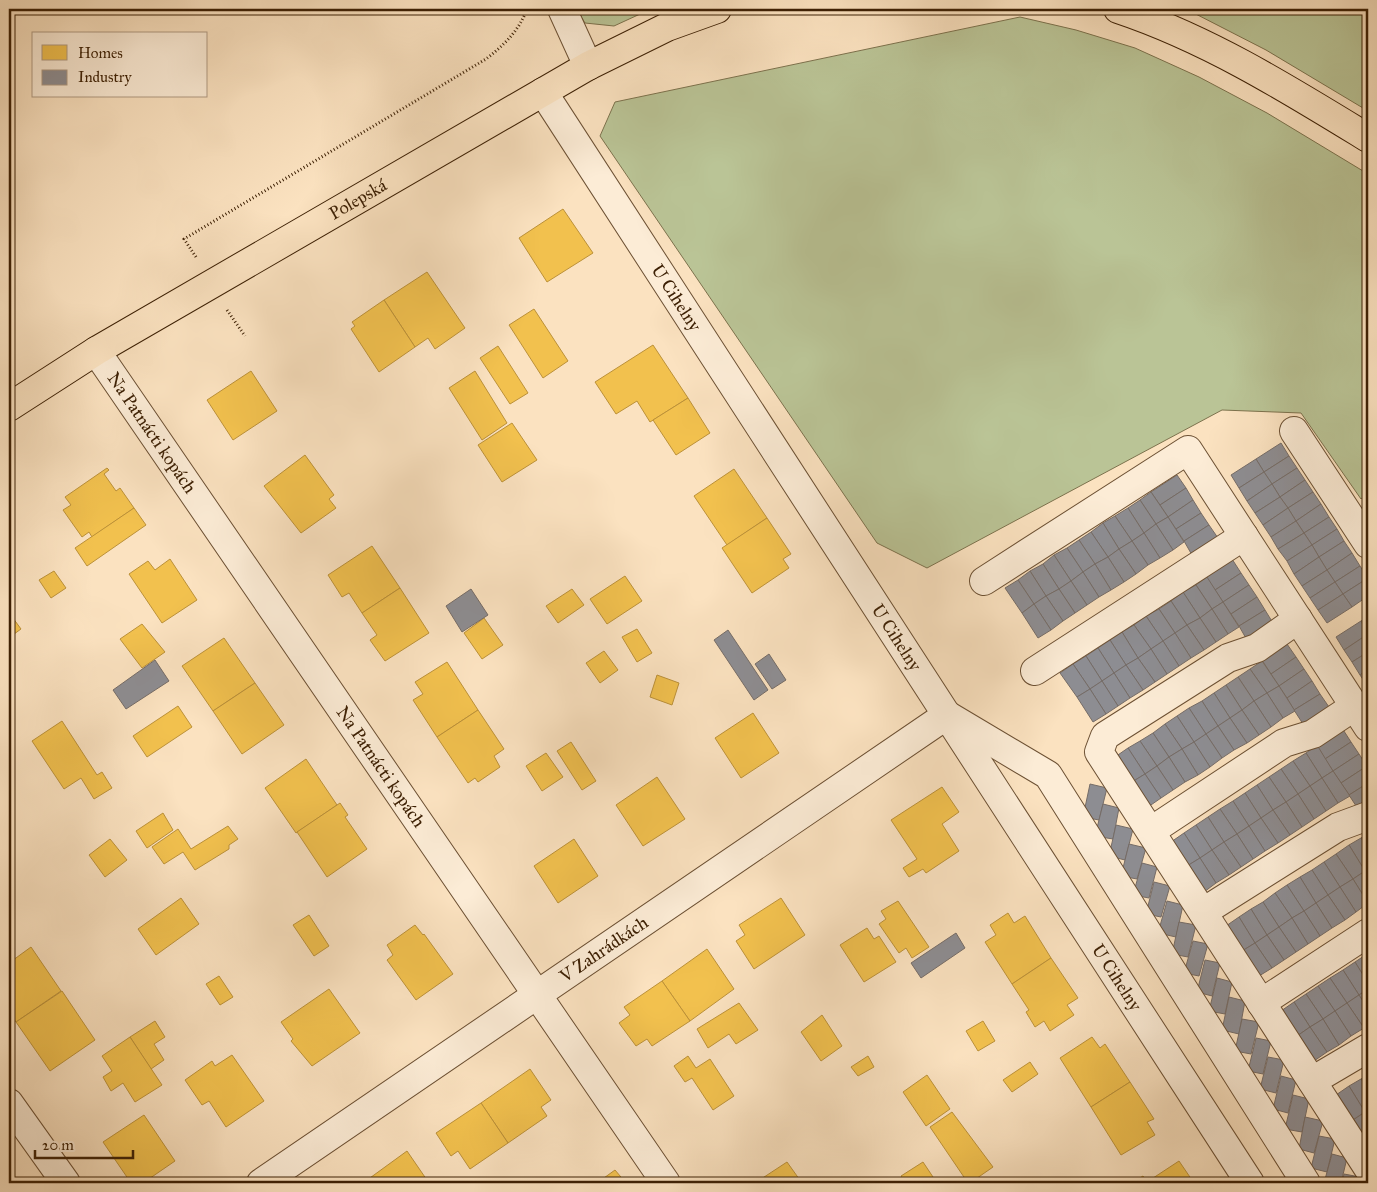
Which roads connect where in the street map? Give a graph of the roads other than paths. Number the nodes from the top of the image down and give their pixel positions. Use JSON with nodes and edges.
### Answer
{"nodes":[{"id":1,"x":562,"y":9,"type":"edge"},
{"id":2,"x":717,"y":9,"type":"edge"},
{"id":3,"x":1118,"y":9,"type":"edge"},
{"id":4,"x":588,"y":66,"type":"junction"},
{"id":5,"x":543,"y":92,"type":"junction"},
{"id":6,"x":1368,"y":138,"type":"edge"},
{"id":7,"x":96,"y":351,"type":"junction"},
{"id":8,"x":9,"y":407,"type":"edge"},
{"id":9,"x":1294,"y":431,"type":"dead end"},
{"id":10,"x":1244,"y":536,"type":"junction"},
{"id":11,"x":1368,"y":544,"type":"edge"},
{"id":12,"x":984,"y":581,"type":"dead end"},
{"id":13,"x":1298,"y":619,"type":"junction"},
{"id":14,"x":1035,"y":671,"type":"dead end"},
{"id":15,"x":947,"y":715,"type":"junction"},
{"id":16,"x":1361,"y":716,"type":"edge"},
{"id":17,"x":1368,"y":816,"type":"edge"},
{"id":18,"x":1151,"y":831,"type":"junction"},
{"id":19,"x":1203,"y":912,"type":"junction"},
{"id":20,"x":1368,"y":933,"type":"edge"},
{"id":21,"x":538,"y":994,"type":"junction"},
{"id":22,"x":1261,"y":1003,"type":"junction"},
{"id":23,"x":1368,"y":1048,"type":"edge"},
{"id":24,"x":1312,"y":1081,"type":"junction"},
{"id":25,"x":9,"y":1103,"type":"edge"},
{"id":26,"x":1368,"y":1168,"type":"edge"},
{"id":27,"x":66,"y":1183,"type":"edge"},
{"id":28,"x":261,"y":1183,"type":"edge"},
{"id":29,"x":666,"y":1183,"type":"edge"},
{"id":30,"x":1250,"y":1183,"type":"edge"},
{"id":31,"x":1306,"y":1183,"type":"edge"}],
"edges":[{"from":1,"to":4,"type":"street"},
{"from":2,"to":4,"type":"main road","name":"Polepská"},
{"from":3,"to":6,"type":"main road"},
{"from":4,"to":5,"type":"main road","name":"Polepská"},
{"from":5,"to":7,"type":"main road","name":"Polepská"},
{"from":5,"to":15,"type":"street","name":"U Cihelny"},
{"from":7,"to":8,"type":"main road","name":"Polepská"},
{"from":7,"to":21,"type":"street","name":"Na Patnácti kopách"},
{"from":9,"to":11,"type":"street"},
{"from":10,"to":12,"type":"street"},
{"from":10,"to":13,"type":"street"},
{"from":10,"to":14,"type":"street"},
{"from":13,"to":16,"type":"street"},
{"from":13,"to":18,"type":"street"},
{"from":15,"to":21,"type":"street","name":"V Zahrádkách"},
{"from":15,"to":30,"type":"street","name":"U Cihelny"},
{"from":15,"to":31,"type":"street"},
{"from":16,"to":18,"type":"street"},
{"from":17,"to":19,"type":"street"},
{"from":18,"to":19,"type":"street"},
{"from":19,"to":22,"type":"street"},
{"from":20,"to":22,"type":"street"},
{"from":21,"to":28,"type":"street","name":"V Zahrádkách"},
{"from":21,"to":29,"type":"street","name":"Na Patnácti kopách"},
{"from":22,"to":24,"type":"street"},
{"from":23,"to":24,"type":"street"},
{"from":24,"to":26,"type":"street"},
{"from":25,"to":27,"type":"street"}]}
